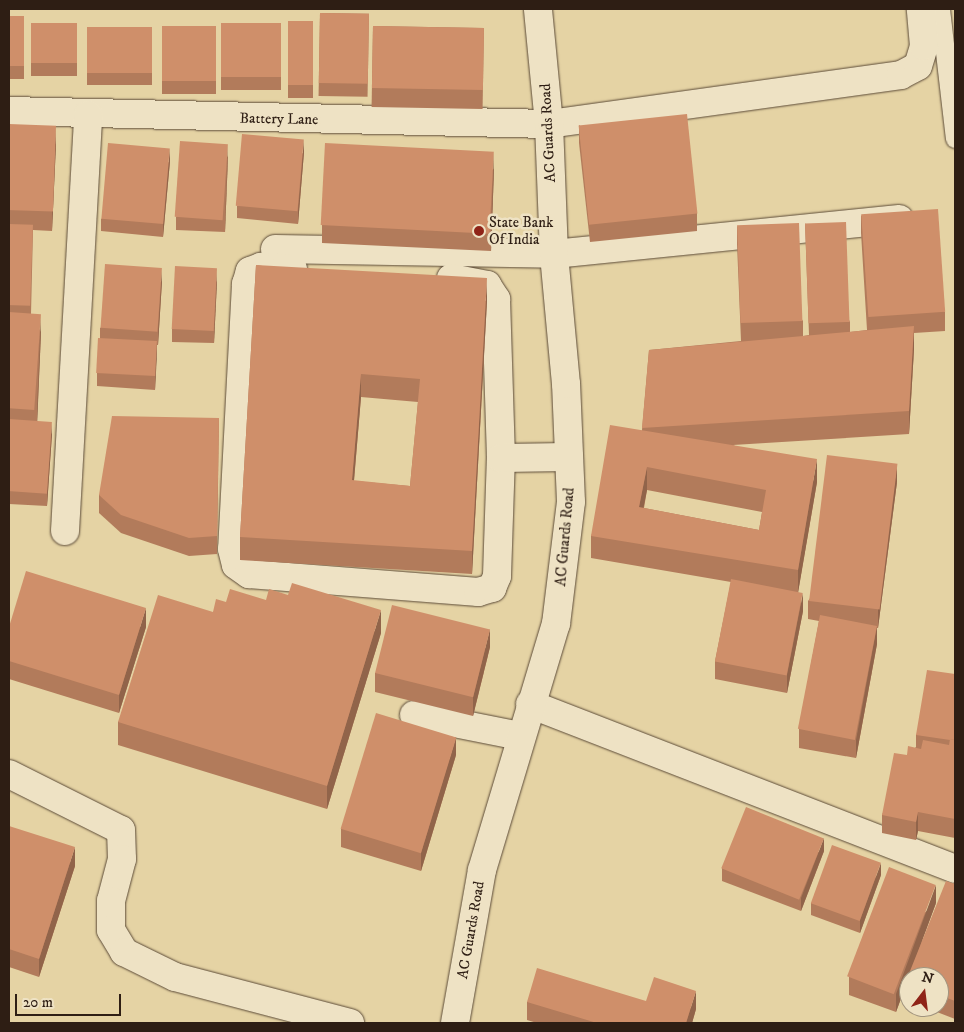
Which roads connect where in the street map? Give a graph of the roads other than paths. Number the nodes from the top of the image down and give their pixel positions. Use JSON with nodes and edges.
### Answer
{"nodes":[{"id":1,"x":538,"y":9,"type":"edge"},
{"id":2,"x":921,"y":9,"type":"edge"},
{"id":3,"x":940,"y":9,"type":"edge"},
{"id":4,"x":9,"y":111,"type":"edge"},
{"id":5,"x":88,"y":115,"type":"junction"},
{"id":6,"x":549,"y":124,"type":"junction"},
{"id":7,"x":955,"y":138,"type":"edge"},
{"id":8,"x":923,"y":217,"type":"edge"},
{"id":9,"x":275,"y":249,"type":"dead end"},
{"id":10,"x":554,"y":254,"type":"junction"},
{"id":11,"x":569,"y":457,"type":"junction"},
{"id":12,"x":501,"y":458,"type":"junction"},
{"id":13,"x":65,"y":531,"type":"dead end"},
{"id":14,"x":530,"y":704,"type":"junction"},
{"id":15,"x":414,"y":716,"type":"dead end"},
{"id":16,"x":520,"y":736,"type":"junction"},
{"id":17,"x":9,"y":774,"type":"edge"},
{"id":18,"x":955,"y":869,"type":"edge"},
{"id":19,"x":350,"y":1023,"type":"edge"},
{"id":20,"x":454,"y":1023,"type":"edge"}],
"edges":[{"from":1,"to":6,"type":"street","name":"AC Guards Road"},
{"from":2,"to":6,"type":"street","name":"Battery Lane"},
{"from":3,"to":7,"type":"lane"},
{"from":4,"to":5,"type":"street","name":"Battery Lane"},
{"from":5,"to":6,"type":"street","name":"Battery Lane"},
{"from":5,"to":13,"type":"street"},
{"from":6,"to":10,"type":"street","name":"AC Guards Road"},
{"from":8,"to":10,"type":"street"},
{"from":9,"to":10,"type":"street"},
{"from":10,"to":11,"type":"street","name":"AC Guards Road"},
{"from":11,"to":12,"type":"street"},
{"from":11,"to":14,"type":"street","name":"AC Guards Road"},
{"from":12,"to":12,"type":"street"},
{"from":14,"to":16,"type":"street","name":"AC Guards Road"},
{"from":14,"to":18,"type":"street"},
{"from":15,"to":16,"type":"street"},
{"from":16,"to":20,"type":"street","name":"AC Guards Road"},
{"from":17,"to":19,"type":"street"}]}
